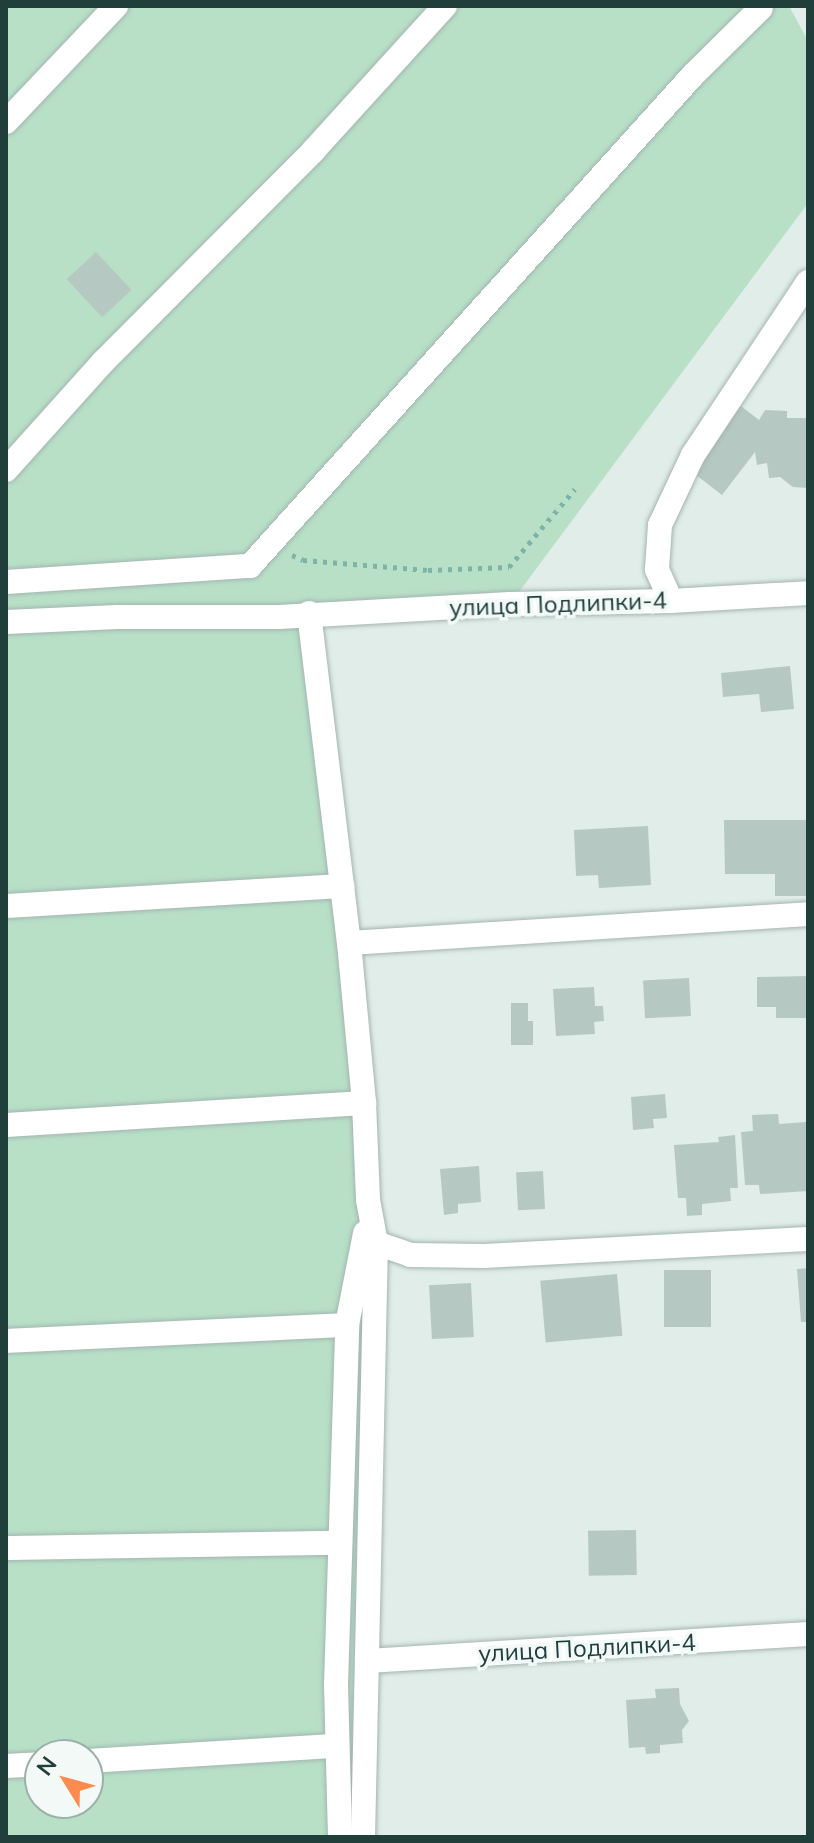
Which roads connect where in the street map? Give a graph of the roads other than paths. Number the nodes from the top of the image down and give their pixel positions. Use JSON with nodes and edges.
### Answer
{"nodes":[{"id":1,"x":116,"y":6,"type":"edge"},
{"id":2,"x":445,"y":6,"type":"edge"},
{"id":3,"x":761,"y":8,"type":"dead end"},
{"id":4,"x":6,"y":122,"type":"edge"},
{"id":5,"x":808,"y":282,"type":"edge"},
{"id":6,"x":6,"y":470,"type":"edge"},
{"id":7,"x":6,"y":582,"type":"edge"},
{"id":8,"x":808,"y":593,"type":"edge"},
{"id":9,"x":671,"y":601,"type":"junction"},
{"id":10,"x":309,"y":613,"type":"junction"},
{"id":11,"x":6,"y":622,"type":"edge"},
{"id":12,"x":342,"y":886,"type":"junction"},
{"id":13,"x":6,"y":906,"type":"edge"},
{"id":14,"x":808,"y":914,"type":"edge"},
{"id":15,"x":349,"y":943,"type":"junction"},
{"id":16,"x":364,"y":1103,"type":"junction"},
{"id":17,"x":6,"y":1125,"type":"edge"},
{"id":18,"x":370,"y":1210,"type":"junction"},
{"id":19,"x":808,"y":1239,"type":"edge"},
{"id":20,"x":376,"y":1243,"type":"junction"},
{"id":21,"x":347,"y":1325,"type":"junction"},
{"id":22,"x":6,"y":1341,"type":"edge"},
{"id":23,"x":340,"y":1543,"type":"junction"},
{"id":24,"x":6,"y":1548,"type":"edge"},
{"id":25,"x":808,"y":1634,"type":"edge"},
{"id":26,"x":367,"y":1661,"type":"junction"},
{"id":27,"x":333,"y":1746,"type":"dead end"},
{"id":28,"x":104,"y":1760,"type":"edge"},
{"id":29,"x":340,"y":1837,"type":"edge"},
{"id":30,"x":363,"y":1837,"type":"edge"}],
"edges":[{"from":1,"to":4,"type":"street"},
{"from":2,"to":6,"type":"street"},
{"from":3,"to":7,"type":"street"},
{"from":5,"to":9,"type":"street"},
{"from":8,"to":9,"type":"street","name":"улица Подлипки-4"},
{"from":9,"to":10,"type":"street","name":"улица Подлипки-4"},
{"from":10,"to":11,"type":"street","name":"улица Подлипки-4"},
{"from":10,"to":12,"type":"street"},
{"from":12,"to":13,"type":"street"},
{"from":12,"to":15,"type":"street"},
{"from":14,"to":15,"type":"street"},
{"from":15,"to":16,"type":"street"},
{"from":16,"to":17,"type":"street"},
{"from":16,"to":18,"type":"street"},
{"from":18,"to":20,"type":"street"},
{"from":18,"to":21,"type":"street"},
{"from":19,"to":20,"type":"street"},
{"from":20,"to":26,"type":"street"},
{"from":21,"to":22,"type":"street"},
{"from":21,"to":23,"type":"street"},
{"from":23,"to":24,"type":"street"},
{"from":23,"to":29,"type":"street"},
{"from":25,"to":26,"type":"street","name":"улица Подлипки-4"},
{"from":26,"to":30,"type":"street"},
{"from":27,"to":28,"type":"street"}]}
